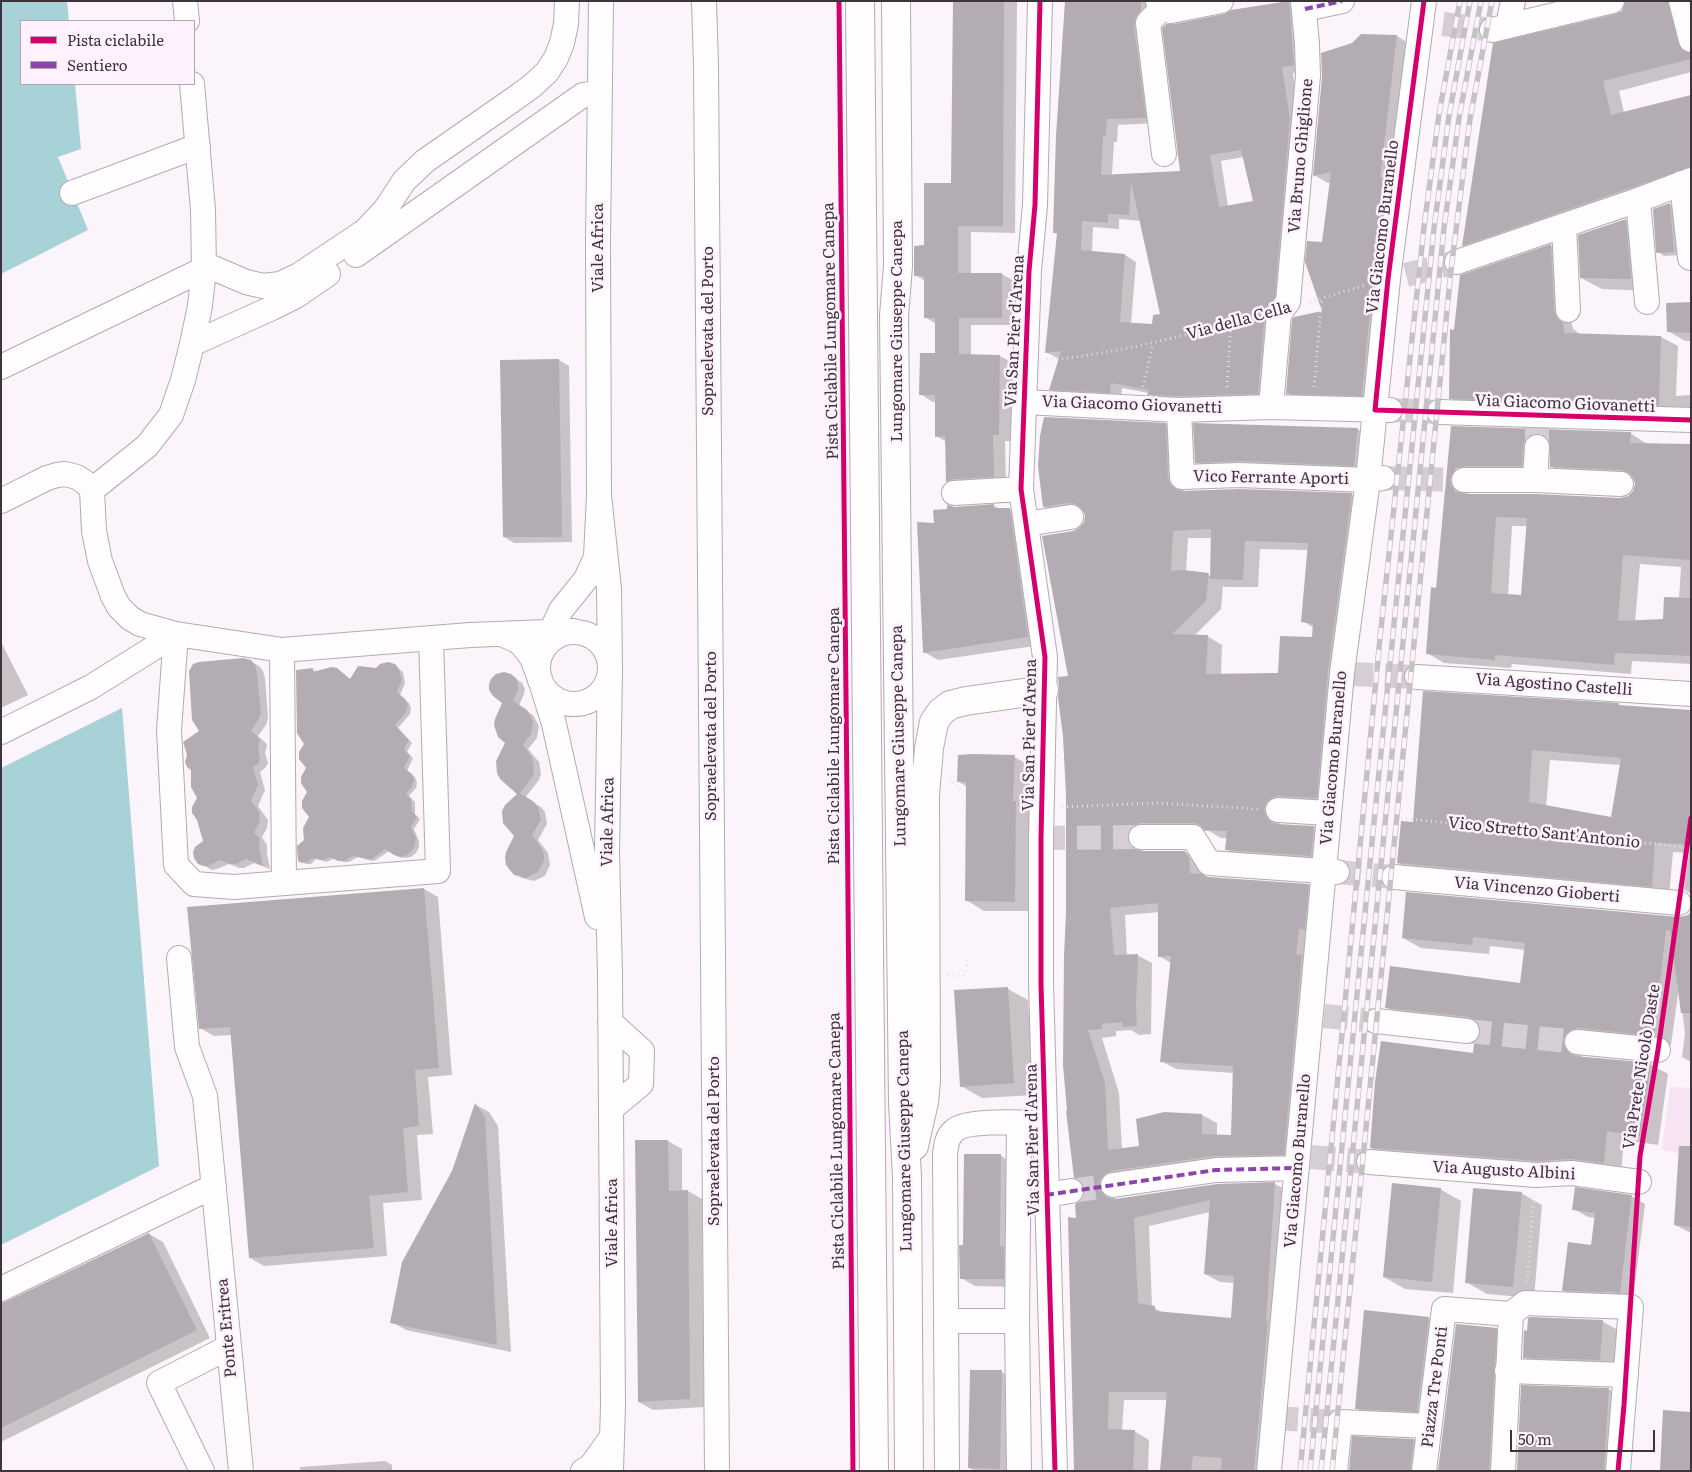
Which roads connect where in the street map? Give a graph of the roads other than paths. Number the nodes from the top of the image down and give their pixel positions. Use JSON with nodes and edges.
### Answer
{"nodes":[{"id":1,"x":185,"y":1,"type":"edge"},
{"id":2,"x":567,"y":1,"type":"edge"},
{"id":3,"x":600,"y":1,"type":"edge"},
{"id":4,"x":704,"y":1,"type":"edge"},
{"id":5,"x":860,"y":1,"type":"edge"},
{"id":6,"x":896,"y":1,"type":"edge"},
{"id":7,"x":1040,"y":1,"type":"edge"},
{"id":8,"x":1221,"y":1,"type":"edge"},
{"id":9,"x":1342,"y":1,"type":"edge"},
{"id":10,"x":1513,"y":1,"type":"edge"},
{"id":11,"x":1612,"y":1,"type":"edge"},
{"id":12,"x":1681,"y":1,"type":"edge"},
{"id":13,"x":1160,"y":5,"type":"edge"},
{"id":14,"x":1304,"y":5,"type":"edge"},
{"id":15,"x":1429,"y":16,"type":"edge"},
{"id":16,"x":187,"y":20,"type":"edge"},
{"id":17,"x":1691,"y":40,"type":"edge"},
{"id":18,"x":192,"y":85,"type":"edge"},
{"id":19,"x":600,"y":93,"type":"junction"},
{"id":20,"x":198,"y":146,"type":"junction"},
{"id":21,"x":1164,"y":154,"type":"dead end"},
{"id":22,"x":1687,"y":181,"type":"edge"},
{"id":23,"x":72,"y":193,"type":"dead end"},
{"id":24,"x":1638,"y":200,"type":"junction"},
{"id":25,"x":1564,"y":226,"type":"junction"},
{"id":26,"x":1690,"y":258,"type":"edge"},
{"id":27,"x":1457,"y":262,"type":"tunnel mouth"},
{"id":28,"x":204,"y":266,"type":"junction"},
{"id":29,"x":1647,"y":302,"type":"dead end"},
{"id":30,"x":1568,"y":310,"type":"dead end"},
{"id":31,"x":192,"y":344,"type":"junction"},
{"id":32,"x":1,"y":367,"type":"edge"},
{"id":33,"x":1024,"y":402,"type":"junction"},
{"id":34,"x":1271,"y":407,"type":"junction"},
{"id":35,"x":1179,"y":410,"type":"junction"},
{"id":36,"x":1383,"y":410,"type":"junction"},
{"id":37,"x":1439,"y":412,"type":"tunnel mouth"},
{"id":38,"x":1691,"y":420,"type":"edge"},
{"id":39,"x":1537,"y":447,"type":"tunnel mouth"},
{"id":40,"x":1375,"y":479,"type":"junction"},
{"id":41,"x":1464,"y":480,"type":"tunnel mouth"},
{"id":42,"x":1535,"y":480,"type":"junction"},
{"id":43,"x":1621,"y":484,"type":"dead end"},
{"id":44,"x":1021,"y":489,"type":"junction"},
{"id":45,"x":92,"y":490,"type":"junction"},
{"id":46,"x":954,"y":493,"type":"dead end"},
{"id":47,"x":599,"y":495,"type":"junction"},
{"id":48,"x":1,"y":501,"type":"edge"},
{"id":49,"x":1071,"y":517,"type":"dead end"},
{"id":50,"x":1026,"y":524,"type":"junction"},
{"id":51,"x":562,"y":608,"type":"junction"},
{"id":52,"x":176,"y":634,"type":"junction"},
{"id":53,"x":494,"y":634,"type":"junction"},
{"id":54,"x":556,"y":637,"type":"junction"},
{"id":55,"x":431,"y":638,"type":"junction"},
{"id":56,"x":282,"y":650,"type":"junction"},
{"id":57,"x":610,"y":670,"type":"junction"},
{"id":58,"x":1416,"y":677,"type":"tunnel mouth"},
{"id":59,"x":540,"y":679,"type":"junction"},
{"id":60,"x":1044,"y":690,"type":"junction"},
{"id":61,"x":1691,"y":694,"type":"edge"},
{"id":62,"x":1,"y":732,"type":"edge"},
{"id":63,"x":1278,"y":810,"type":"road end"},
{"id":64,"x":1329,"y":813,"type":"junction"},
{"id":65,"x":1141,"y":837,"type":"tunnel mouth"},
{"id":66,"x":1330,"y":872,"type":"junction"},
{"id":67,"x":1394,"y":877,"type":"tunnel mouth"},
{"id":68,"x":284,"y":883,"type":"junction"},
{"id":69,"x":1679,"y":903,"type":"road end"},
{"id":70,"x":179,"y":958,"type":"dead end"},
{"id":71,"x":610,"y":975,"type":"junction"},
{"id":72,"x":1376,"y":1021,"type":"tunnel mouth"},
{"id":73,"x":610,"y":1022,"type":"junction"},
{"id":74,"x":1467,"y":1031,"type":"tunnel mouth"},
{"id":75,"x":1577,"y":1042,"type":"tunnel mouth"},
{"id":76,"x":1658,"y":1050,"type":"road end"},
{"id":77,"x":611,"y":1109,"type":"junction"},
{"id":78,"x":1019,"y":1123,"type":"junction"},
{"id":79,"x":1045,"y":1123,"type":"junction"},
{"id":80,"x":1302,"y":1160,"type":"junction"},
{"id":81,"x":1369,"y":1162,"type":"tunnel mouth"},
{"id":82,"x":907,"y":1177,"type":"junction"},
{"id":83,"x":1639,"y":1182,"type":"road end"},
{"id":84,"x":1113,"y":1185,"type":"tunnel mouth"},
{"id":85,"x":214,"y":1186,"type":"junction"},
{"id":86,"x":1071,"y":1191,"type":"tunnel mouth"},
{"id":87,"x":1046,"y":1195,"type":"junction"},
{"id":88,"x":1,"y":1289,"type":"edge"},
{"id":89,"x":1518,"y":1308,"type":"junction"},
{"id":90,"x":947,"y":1321,"type":"junction"},
{"id":91,"x":1017,"y":1321,"type":"junction"},
{"id":92,"x":229,"y":1347,"type":"junction"},
{"id":93,"x":1507,"y":1371,"type":"junction"},
{"id":94,"x":1626,"y":1375,"type":"junction"},
{"id":95,"x":1429,"y":1426,"type":"junction"},
{"id":96,"x":611,"y":1438,"type":"junction"},
{"id":97,"x":202,"y":1471,"type":"edge"},
{"id":98,"x":241,"y":1471,"type":"edge"},
{"id":99,"x":583,"y":1471,"type":"edge"},
{"id":100,"x":610,"y":1471,"type":"edge"},
{"id":101,"x":717,"y":1471,"type":"edge"},
{"id":102,"x":874,"y":1471,"type":"edge"},
{"id":103,"x":910,"y":1471,"type":"edge"},
{"id":104,"x":947,"y":1471,"type":"edge"},
{"id":105,"x":1019,"y":1471,"type":"edge"},
{"id":106,"x":1055,"y":1471,"type":"edge"},
{"id":107,"x":1269,"y":1471,"type":"edge"},
{"id":108,"x":1335,"y":1471,"type":"edge"},
{"id":109,"x":1424,"y":1471,"type":"edge"},
{"id":110,"x":1503,"y":1471,"type":"edge"},
{"id":111,"x":1618,"y":1471,"type":"edge"}],
"edges":[{"from":1,"to":16,"type":"street"},
{"from":2,"to":28,"type":"street"},
{"from":3,"to":19,"type":"street","name":"Viale Africa"},
{"from":4,"to":101,"type":"street","name":"Sopraelevata del Porto"},
{"from":5,"to":102,"type":"highway","name":"Lungomare Giuseppe Canepa"},
{"from":6,"to":82,"type":"highway","name":"Lungomare Giuseppe Canepa"},
{"from":7,"to":33,"type":"street","name":"Via San Pier d'Arena"},
{"from":8,"to":13,"type":"street"},
{"from":9,"to":14,"type":"street"},
{"from":10,"to":11,"type":"street"},
{"from":12,"to":17,"type":"street"},
{"from":13,"to":21,"type":"street"},
{"from":14,"to":34,"type":"street","name":"Via Bruno Ghiglione"},
{"from":15,"to":36,"type":"street","name":"Via Giacomo Buranello"},
{"from":18,"to":20,"type":"street"},
{"from":19,"to":31,"type":"street"},
{"from":19,"to":47,"type":"street","name":"Viale Africa"},
{"from":20,"to":23,"type":"street"},
{"from":20,"to":28,"type":"street"},
{"from":22,"to":24,"type":"street"},
{"from":22,"to":26,"type":"street"},
{"from":24,"to":25,"type":"street"},
{"from":24,"to":29,"type":"street"},
{"from":25,"to":27,"type":"street"},
{"from":25,"to":30,"type":"street"},
{"from":28,"to":31,"type":"street"},
{"from":28,"to":32,"type":"street"},
{"from":31,"to":45,"type":"street"},
{"from":33,"to":35,"type":"street","name":"Via Giacomo Giovanetti"},
{"from":33,"to":44,"type":"street","name":"Via San Pier d'Arena"},
{"from":34,"to":35,"type":"street","name":"Via Giacomo Giovanetti"},
{"from":34,"to":36,"type":"street","name":"Via Giacomo Giovanetti"},
{"from":35,"to":40,"type":"street","name":"Vico Ferrante Aporti"},
{"from":36,"to":40,"type":"street","name":"Via Giacomo Buranello"},
{"from":37,"to":38,"type":"street","name":"Via Giacomo Giovanetti"},
{"from":39,"to":42,"type":"street"},
{"from":40,"to":64,"type":"street","name":"Via Giacomo Buranello"},
{"from":41,"to":42,"type":"street"},
{"from":42,"to":43,"type":"street"},
{"from":44,"to":46,"type":"street"},
{"from":44,"to":50,"type":"street","name":"Via San Pier d'Arena"},
{"from":45,"to":48,"type":"street"},
{"from":45,"to":52,"type":"street"},
{"from":47,"to":51,"type":"street","name":"Viale Africa"},
{"from":47,"to":57,"type":"street","name":"Viale Africa"},
{"from":49,"to":50,"type":"street"},
{"from":50,"to":60,"type":"street","name":"Via San Pier d'Arena"},
{"from":51,"to":53,"type":"street","name":"Viale Africa"},
{"from":51,"to":54,"type":"street","name":"Viale Africa"},
{"from":52,"to":56,"type":"street"},
{"from":52,"to":62,"type":"street"},
{"from":52,"to":68,"type":"street"},
{"from":53,"to":54,"type":"street"},
{"from":53,"to":55,"type":"street"},
{"from":53,"to":59,"type":"street"},
{"from":54,"to":57,"type":"street","name":"Viale Africa"},
{"from":54,"to":59,"type":"street","name":"Viale Africa"},
{"from":55,"to":56,"type":"street"},
{"from":55,"to":68,"type":"street"},
{"from":56,"to":68,"type":"street"},
{"from":57,"to":59,"type":"street","name":"Viale Africa"},
{"from":57,"to":71,"type":"street","name":"Viale Africa"},
{"from":58,"to":61,"type":"street","name":"Via Agostino Castelli"},
{"from":59,"to":71,"type":"street","name":"Viale Africa"},
{"from":60,"to":79,"type":"street","name":"Via San Pier d'Arena"},
{"from":60,"to":82,"type":"highway"},
{"from":63,"to":64,"type":"street"},
{"from":64,"to":66,"type":"street","name":"Via Giacomo Buranello"},
{"from":65,"to":66,"type":"street"},
{"from":66,"to":80,"type":"street","name":"Via Giacomo Buranello"},
{"from":67,"to":69,"type":"street","name":"Via Vincenzo Gioberti"},
{"from":70,"to":85,"type":"street","name":"Ponte Eritrea"},
{"from":71,"to":73,"type":"street","name":"Viale Africa"},
{"from":72,"to":74,"type":"street"},
{"from":73,"to":77,"type":"street","name":"Viale Africa"},
{"from":73,"to":77,"type":"street"},
{"from":75,"to":76,"type":"street","name":"Via Prete Nicolò Daste"},
{"from":77,"to":96,"type":"street","name":"Viale Africa"},
{"from":78,"to":79,"type":"street"},
{"from":78,"to":90,"type":"street"},
{"from":78,"to":91,"type":"street"},
{"from":79,"to":87,"type":"street","name":"Via San Pier d'Arena"},
{"from":80,"to":84,"type":"street"},
{"from":80,"to":107,"type":"street","name":"Via Giacomo Buranello"},
{"from":81,"to":83,"type":"street","name":"Via Augusto Albini"},
{"from":82,"to":103,"type":"highway","name":"Lungomare Giuseppe Canepa"},
{"from":85,"to":88,"type":"street"},
{"from":85,"to":92,"type":"street","name":"Ponte Eritrea"},
{"from":86,"to":87,"type":"street"},
{"from":87,"to":106,"type":"street","name":"Via San Pier d'Arena"},
{"from":89,"to":93,"type":"street"},
{"from":89,"to":94,"type":"street","name":"Piazza Tre Ponti"},
{"from":89,"to":95,"type":"street","name":"Piazza Tre Ponti"},
{"from":90,"to":91,"type":"street"},
{"from":90,"to":104,"type":"street"},
{"from":91,"to":105,"type":"street"},
{"from":92,"to":97,"type":"street"},
{"from":92,"to":98,"type":"street","name":"Ponte Eritrea"},
{"from":93,"to":94,"type":"street"},
{"from":93,"to":110,"type":"street"},
{"from":94,"to":111,"type":"street"},
{"from":95,"to":108,"type":"street"},
{"from":95,"to":109,"type":"street","name":"Piazza Tre Ponti"},
{"from":96,"to":99,"type":"street"},
{"from":96,"to":100,"type":"street","name":"Viale Africa"}]}
